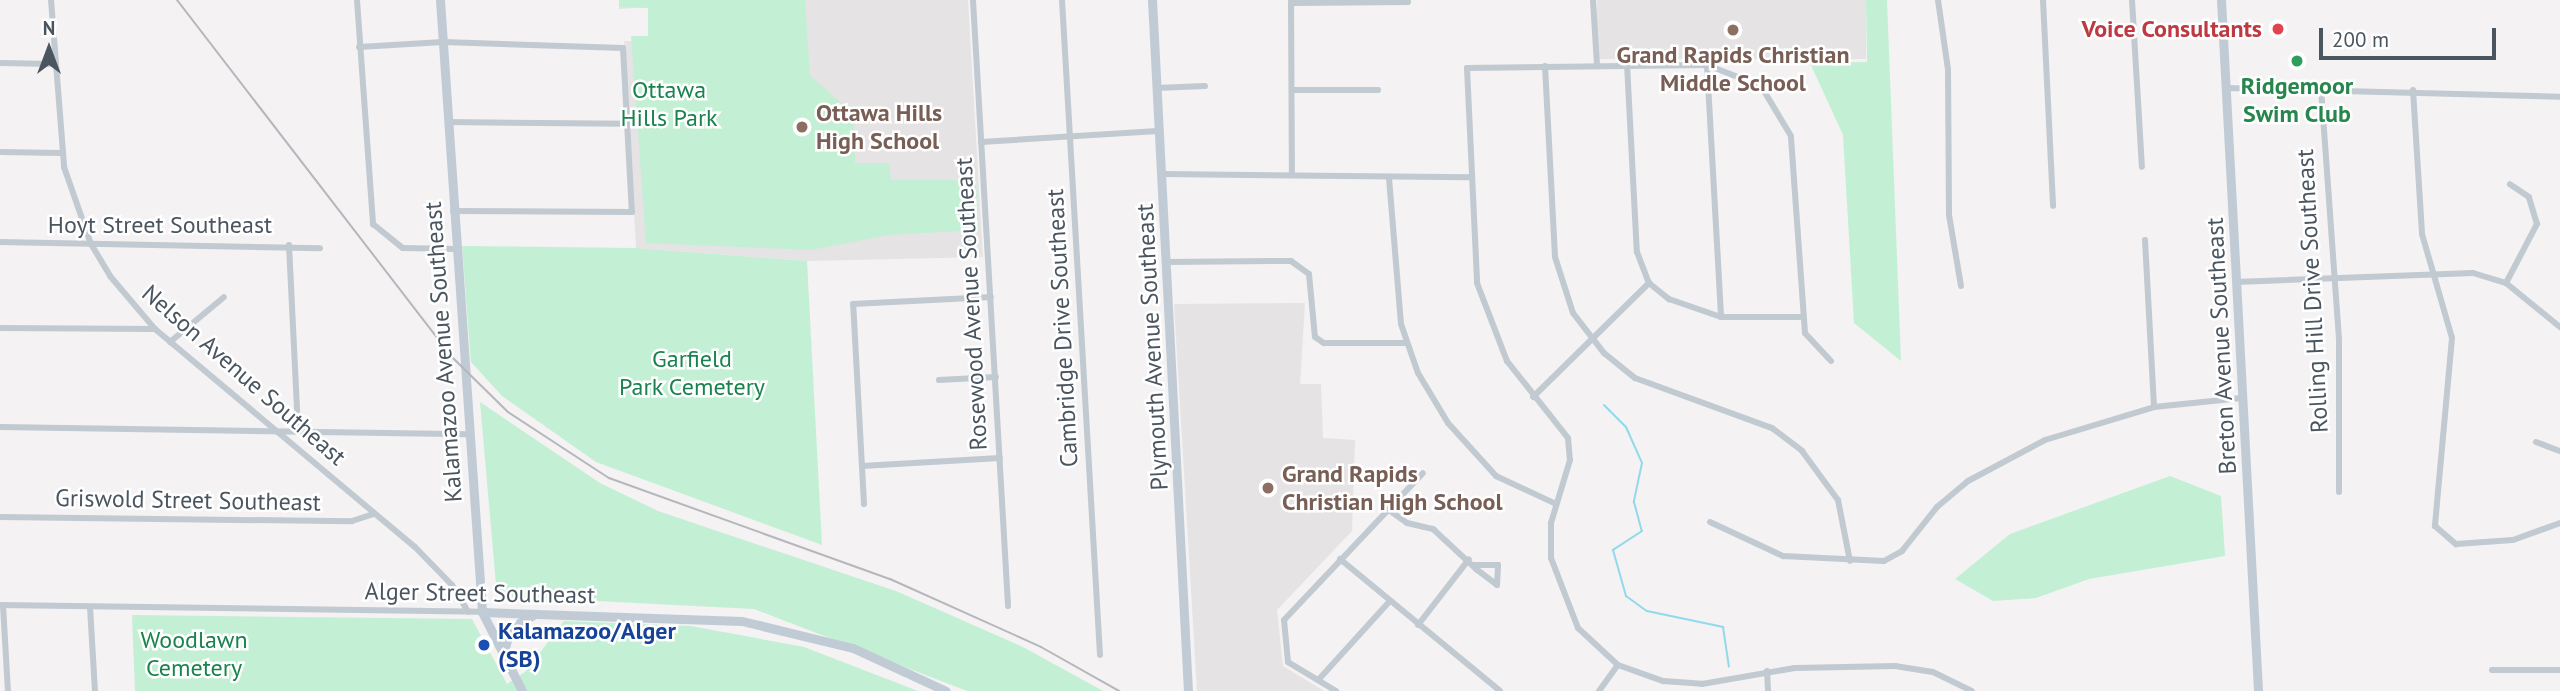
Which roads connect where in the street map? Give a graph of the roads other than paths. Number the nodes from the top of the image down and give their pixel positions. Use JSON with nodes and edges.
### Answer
{"nodes":[{"id":1,"x":51,"y":0,"type":"edge"},
{"id":2,"x":357,"y":0,"type":"edge"},
{"id":3,"x":440,"y":0,"type":"edge"},
{"id":4,"x":973,"y":0,"type":"edge"},
{"id":5,"x":1062,"y":0,"type":"edge"},
{"id":6,"x":1152,"y":0,"type":"edge"},
{"id":7,"x":1593,"y":0,"type":"edge"},
{"id":8,"x":1938,"y":0,"type":"edge"},
{"id":9,"x":2043,"y":0,"type":"edge"},
{"id":10,"x":2132,"y":0,"type":"edge"},
{"id":11,"x":2221,"y":0,"type":"edge"},
{"id":12,"x":1292,"y":2,"type":"edge"},
{"id":13,"x":1408,"y":2,"type":"dead end"},
{"id":14,"x":443,"y":42,"type":"junction"},
{"id":15,"x":359,"y":47,"type":"junction"},
{"id":16,"x":0,"y":63,"type":"edge"},
{"id":17,"x":54,"y":64,"type":"junction"},
{"id":18,"x":1627,"y":64,"type":"junction"},
{"id":19,"x":1597,"y":65,"type":"junction"},
{"id":20,"x":1707,"y":65,"type":"junction"},
{"id":21,"x":1545,"y":66,"type":"junction"},
{"id":22,"x":1205,"y":86,"type":"dead end"},
{"id":23,"x":1156,"y":88,"type":"junction"},
{"id":24,"x":2227,"y":88,"type":"junction"},
{"id":25,"x":2321,"y":88,"type":"junction"},
{"id":26,"x":1292,"y":90,"type":"junction"},
{"id":27,"x":1378,"y":90,"type":"dead end"},
{"id":28,"x":2413,"y":90,"type":"junction"},
{"id":29,"x":2560,"y":97,"type":"edge"},
{"id":30,"x":448,"y":122,"type":"junction"},
{"id":31,"x":627,"y":124,"type":"junction"},
{"id":32,"x":1158,"y":131,"type":"junction"},
{"id":33,"x":1071,"y":136,"type":"junction"},
{"id":34,"x":981,"y":142,"type":"junction"},
{"id":35,"x":0,"y":152,"type":"edge"},
{"id":36,"x":61,"y":153,"type":"junction"},
{"id":37,"x":2142,"y":167,"type":"dead end"},
{"id":38,"x":1161,"y":174,"type":"junction"},
{"id":39,"x":1292,"y":175,"type":"junction"},
{"id":40,"x":1469,"y":177,"type":"junction"},
{"id":41,"x":1389,"y":178,"type":"junction"},
{"id":42,"x":2510,"y":184,"type":"dead end"},
{"id":43,"x":2053,"y":206,"type":"dead end"},
{"id":44,"x":453,"y":211,"type":"junction"},
{"id":45,"x":2145,"y":240,"type":"dead end"},
{"id":46,"x":0,"y":242,"type":"edge"},
{"id":47,"x":90,"y":244,"type":"junction"},
{"id":48,"x":289,"y":245,"type":"junction"},
{"id":49,"x":320,"y":248,"type":"dead end"},
{"id":50,"x":455,"y":248,"type":"junction"},
{"id":51,"x":1166,"y":262,"type":"junction"},
{"id":52,"x":2434,"y":272,"type":"junction"},
{"id":53,"x":2336,"y":277,"type":"junction"},
{"id":54,"x":2236,"y":282,"type":"junction"},
{"id":55,"x":1650,"y":283,"type":"junction"},
{"id":56,"x":2506,"y":283,"type":"junction"},
{"id":57,"x":1961,"y":286,"type":"dead end"},
{"id":58,"x":224,"y":297,"type":"dead end"},
{"id":59,"x":991,"y":297,"type":"junction"},
{"id":60,"x":1721,"y":317,"type":"junction"},
{"id":61,"x":1802,"y":317,"type":"junction"},
{"id":62,"x":2560,"y":327,"type":"edge"},
{"id":63,"x":0,"y":328,"type":"edge"},
{"id":64,"x":155,"y":329,"type":"junction"},
{"id":65,"x":1591,"y":339,"type":"junction"},
{"id":66,"x":170,"y":342,"type":"junction"},
{"id":67,"x":1405,"y":343,"type":"junction"},
{"id":68,"x":1831,"y":361,"type":"dead end"},
{"id":69,"x":996,"y":377,"type":"junction"},
{"id":70,"x":939,"y":380,"type":"dead end"},
{"id":71,"x":1533,"y":397,"type":"junction"},
{"id":72,"x":2242,"y":398,"type":"junction"},
{"id":73,"x":2154,"y":407,"type":"junction"},
{"id":74,"x":0,"y":427,"type":"edge"},
{"id":75,"x":276,"y":432,"type":"junction"},
{"id":76,"x":298,"y":432,"type":"junction"},
{"id":77,"x":467,"y":434,"type":"junction"},
{"id":78,"x":2536,"y":442,"type":"dead end"},
{"id":79,"x":2560,"y":451,"type":"edge"},
{"id":80,"x":1000,"y":458,"type":"junction"},
{"id":81,"x":862,"y":466,"type":"junction"},
{"id":82,"x":1423,"y":472,"type":"dead end"},
{"id":83,"x":2339,"y":492,"type":"dead end"},
{"id":84,"x":864,"y":504,"type":"dead end"},
{"id":85,"x":1556,"y":504,"type":"junction"},
{"id":86,"x":1389,"y":510,"type":"junction"},
{"id":87,"x":374,"y":514,"type":"junction"},
{"id":88,"x":0,"y":517,"type":"edge"},
{"id":89,"x":1710,"y":522,"type":"dead end"},
{"id":90,"x":2560,"y":523,"type":"edge"},
{"id":91,"x":1340,"y":559,"type":"junction"},
{"id":92,"x":1850,"y":561,"type":"junction"},
{"id":93,"x":1388,"y":603,"type":"junction"},
{"id":94,"x":2,"y":606,"type":"edge"},
{"id":95,"x":1008,"y":606,"type":"dead end"},
{"id":96,"x":90,"y":607,"type":"junction"},
{"id":97,"x":468,"y":612,"type":"junction"},
{"id":98,"x":482,"y":612,"type":"junction"},
{"id":99,"x":537,"y":613,"type":"junction"},
{"id":100,"x":1418,"y":625,"type":"junction"},
{"id":101,"x":1100,"y":655,"type":"dead end"},
{"id":102,"x":503,"y":658,"type":"junction"},
{"id":103,"x":1618,"y":664,"type":"junction"},
{"id":104,"x":2492,"y":670,"type":"dead end"},
{"id":105,"x":2560,"y":670,"type":"edge"},
{"id":106,"x":1767,"y":671,"type":"junction"},
{"id":107,"x":1320,"y":678,"type":"junction"},
{"id":108,"x":8,"y":691,"type":"edge"},
{"id":109,"x":95,"y":691,"type":"edge"},
{"id":110,"x":522,"y":691,"type":"edge"},
{"id":111,"x":946,"y":691,"type":"edge"},
{"id":112,"x":1188,"y":691,"type":"edge"},
{"id":113,"x":1336,"y":691,"type":"edge"},
{"id":114,"x":1500,"y":691,"type":"edge"},
{"id":115,"x":1600,"y":691,"type":"edge"},
{"id":116,"x":1768,"y":691,"type":"edge"},
{"id":117,"x":1972,"y":691,"type":"edge"},
{"id":118,"x":2258,"y":691,"type":"edge"}],
"edges":[{"from":1,"to":17,"type":"street","name":"Nelson Avenue Southeast"},
{"from":2,"to":15,"type":"street"},
{"from":3,"to":14,"type":"main road","name":"Kalamazoo Avenue Southeast"},
{"from":4,"to":34,"type":"street","name":"Rosewood Avenue Southeast"},
{"from":5,"to":33,"type":"street","name":"Cambridge Drive Southeast"},
{"from":6,"to":23,"type":"main road","name":"Plymouth Avenue Southeast"},
{"from":7,"to":19,"type":"street"},
{"from":8,"to":57,"type":"street"},
{"from":9,"to":43,"type":"street"},
{"from":10,"to":37,"type":"street"},
{"from":11,"to":24,"type":"main road","name":"Breton Avenue Southeast"},
{"from":12,"to":13,"type":"street"},
{"from":12,"to":26,"type":"street"},
{"from":14,"to":15,"type":"street"},
{"from":14,"to":30,"type":"main road","name":"Kalamazoo Avenue Southeast"},
{"from":14,"to":31,"type":"street"},
{"from":15,"to":50,"type":"street"},
{"from":16,"to":17,"type":"street"},
{"from":17,"to":36,"type":"street","name":"Nelson Avenue Southeast"},
{"from":18,"to":19,"type":"street"},
{"from":18,"to":20,"type":"street"},
{"from":18,"to":55,"type":"street"},
{"from":19,"to":21,"type":"street"},
{"from":20,"to":60,"type":"street"},
{"from":20,"to":61,"type":"street"},
{"from":21,"to":40,"type":"street"},
{"from":21,"to":65,"type":"street"},
{"from":22,"to":23,"type":"street"},
{"from":23,"to":32,"type":"main road","name":"Plymouth Avenue Southeast"},
{"from":24,"to":25,"type":"street"},
{"from":24,"to":54,"type":"main road","name":"Breton Avenue Southeast"},
{"from":25,"to":28,"type":"street"},
{"from":25,"to":53,"type":"street","name":"Rolling Hill Drive Southeast"},
{"from":26,"to":27,"type":"street"},
{"from":26,"to":39,"type":"street"},
{"from":28,"to":29,"type":"street"},
{"from":28,"to":52,"type":"street"},
{"from":30,"to":31,"type":"street"},
{"from":30,"to":44,"type":"main road","name":"Kalamazoo Avenue Southeast"},
{"from":31,"to":44,"type":"street"},
{"from":32,"to":33,"type":"street"},
{"from":32,"to":38,"type":"main road","name":"Plymouth Avenue Southeast"},
{"from":33,"to":34,"type":"street"},
{"from":33,"to":101,"type":"street","name":"Cambridge Drive Southeast"},
{"from":34,"to":59,"type":"street","name":"Rosewood Avenue Southeast"},
{"from":35,"to":36,"type":"street"},
{"from":36,"to":47,"type":"street","name":"Nelson Avenue Southeast"},
{"from":38,"to":39,"type":"street"},
{"from":38,"to":51,"type":"main road","name":"Plymouth Avenue Southeast"},
{"from":39,"to":41,"type":"street"},
{"from":40,"to":41,"type":"street"},
{"from":40,"to":71,"type":"street"},
{"from":41,"to":67,"type":"street"},
{"from":42,"to":56,"type":"street"},
{"from":44,"to":50,"type":"main road","name":"Kalamazoo Avenue Southeast"},
{"from":45,"to":73,"type":"street"},
{"from":46,"to":47,"type":"street","name":"Hoyt Street Southeast"},
{"from":47,"to":48,"type":"street","name":"Hoyt Street Southeast"},
{"from":47,"to":64,"type":"street","name":"Nelson Avenue Southeast"},
{"from":48,"to":49,"type":"street","name":"Hoyt Street Southeast"},
{"from":48,"to":76,"type":"street"},
{"from":50,"to":77,"type":"main road","name":"Kalamazoo Avenue Southeast"},
{"from":51,"to":67,"type":"street"},
{"from":51,"to":112,"type":"main road","name":"Plymouth Avenue Southeast"},
{"from":52,"to":53,"type":"street"},
{"from":52,"to":56,"type":"street"},
{"from":52,"to":90,"type":"street"},
{"from":53,"to":54,"type":"street"},
{"from":53,"to":83,"type":"street","name":"Rolling Hill Drive Southeast"},
{"from":54,"to":72,"type":"main road","name":"Breton Avenue Southeast"},
{"from":55,"to":60,"type":"street"},
{"from":55,"to":65,"type":"street"},
{"from":56,"to":62,"type":"street"},
{"from":58,"to":66,"type":"street"},
{"from":59,"to":69,"type":"street","name":"Rosewood Avenue Southeast"},
{"from":59,"to":81,"type":"street"},
{"from":60,"to":61,"type":"street"},
{"from":61,"to":68,"type":"street"},
{"from":63,"to":64,"type":"street"},
{"from":64,"to":66,"type":"street","name":"Nelson Avenue Southeast"},
{"from":65,"to":71,"type":"street"},
{"from":65,"to":92,"type":"street"},
{"from":66,"to":75,"type":"street","name":"Nelson Avenue Southeast"},
{"from":67,"to":85,"type":"street"},
{"from":69,"to":70,"type":"street"},
{"from":69,"to":80,"type":"street","name":"Rosewood Avenue Southeast"},
{"from":71,"to":85,"type":"street"},
{"from":72,"to":73,"type":"street"},
{"from":72,"to":118,"type":"main road","name":"Breton Avenue Southeast"},
{"from":73,"to":92,"type":"street"},
{"from":74,"to":75,"type":"street"},
{"from":75,"to":76,"type":"street"},
{"from":75,"to":87,"type":"street","name":"Nelson Avenue Southeast"},
{"from":76,"to":77,"type":"street"},
{"from":77,"to":98,"type":"main road","name":"Kalamazoo Avenue Southeast"},
{"from":78,"to":79,"type":"street"},
{"from":80,"to":81,"type":"street"},
{"from":80,"to":95,"type":"street","name":"Rosewood Avenue Southeast"},
{"from":81,"to":84,"type":"street"},
{"from":82,"to":86,"type":"street"},
{"from":85,"to":103,"type":"street"},
{"from":86,"to":91,"type":"street"},
{"from":86,"to":100,"type":"street"},
{"from":87,"to":88,"type":"street","name":"Griswold Street Southeast"},
{"from":87,"to":97,"type":"street","name":"Nelson Avenue Southeast"},
{"from":89,"to":92,"type":"street"},
{"from":91,"to":93,"type":"street"},
{"from":91,"to":107,"type":"street"},
{"from":93,"to":100,"type":"street"},
{"from":93,"to":107,"type":"street"},
{"from":94,"to":96,"type":"street","name":"Alger Street Southeast"},
{"from":94,"to":108,"type":"street"},
{"from":96,"to":97,"type":"street","name":"Alger Street Southeast"},
{"from":96,"to":109,"type":"street"},
{"from":97,"to":98,"type":"street","name":"Alger Street Southeast"},
{"from":98,"to":99,"type":"main road","name":"Alger Street Southeast"},
{"from":98,"to":102,"type":"main road","name":"Kalamazoo Avenue Southeast"},
{"from":99,"to":102,"type":"main road"},
{"from":99,"to":111,"type":"main road","name":"Alger Street Southeast"},
{"from":100,"to":114,"type":"street"},
{"from":102,"to":110,"type":"main road","name":"Kalamazoo Avenue Southeast"},
{"from":103,"to":106,"type":"street"},
{"from":103,"to":115,"type":"street"},
{"from":104,"to":105,"type":"street"},
{"from":106,"to":116,"type":"street"},
{"from":106,"to":117,"type":"street"},
{"from":107,"to":113,"type":"street"}]}
